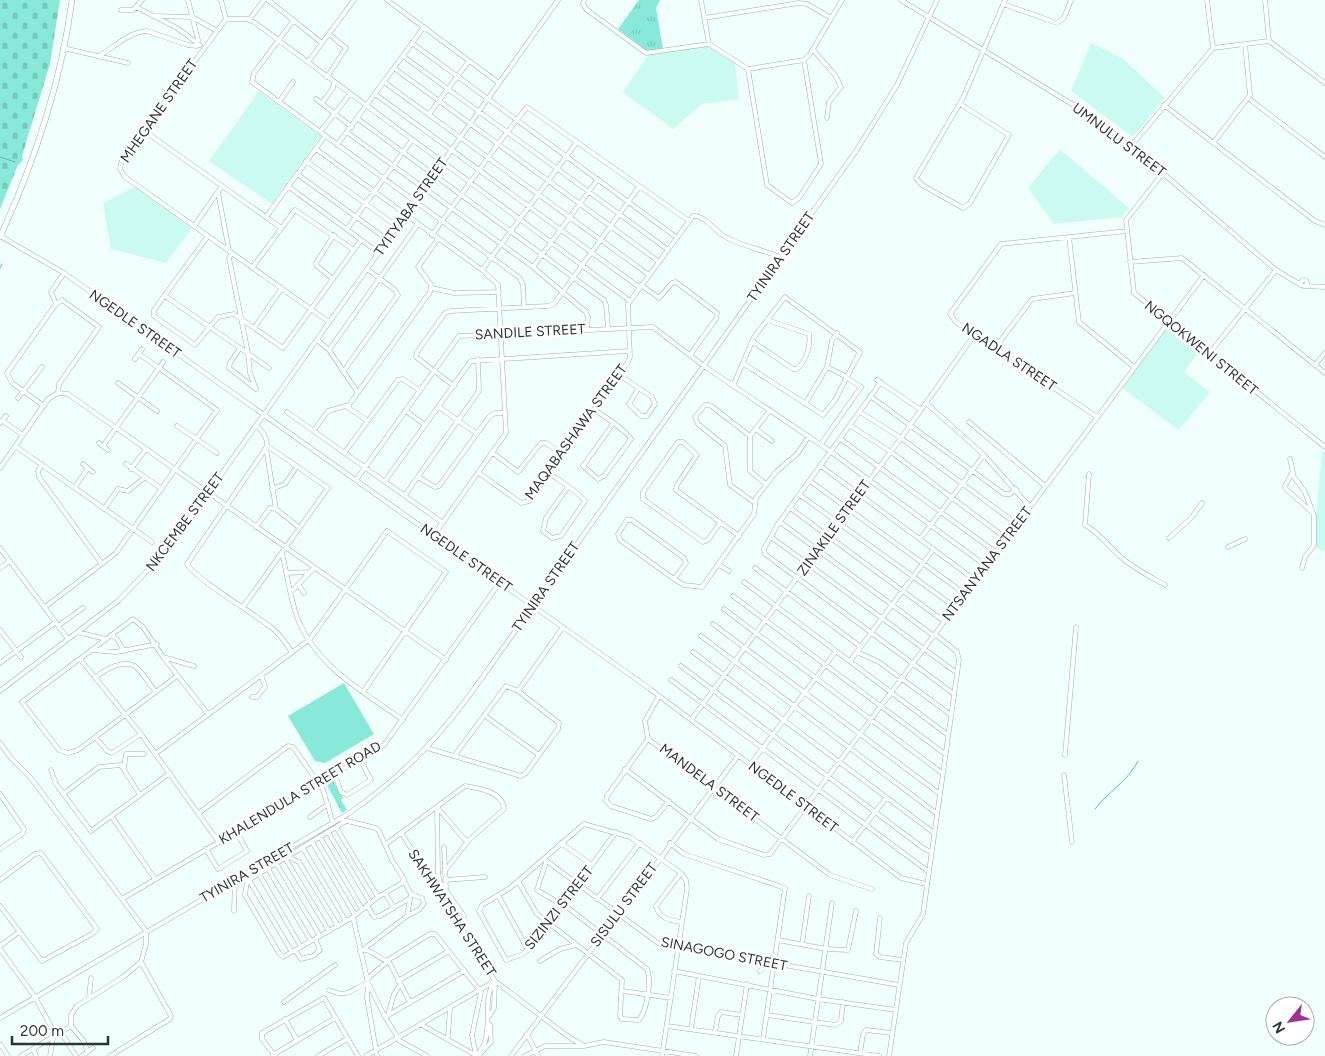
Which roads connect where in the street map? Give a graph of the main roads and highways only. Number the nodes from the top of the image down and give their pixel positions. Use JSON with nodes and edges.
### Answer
{"nodes":[{"id":1,"x":72,"y":0,"type":"edge"},
{"id":2,"x":0,"y":236,"type":"edge"}],
"edges":[{"from":1,"to":2,"type":"main road"}]}
